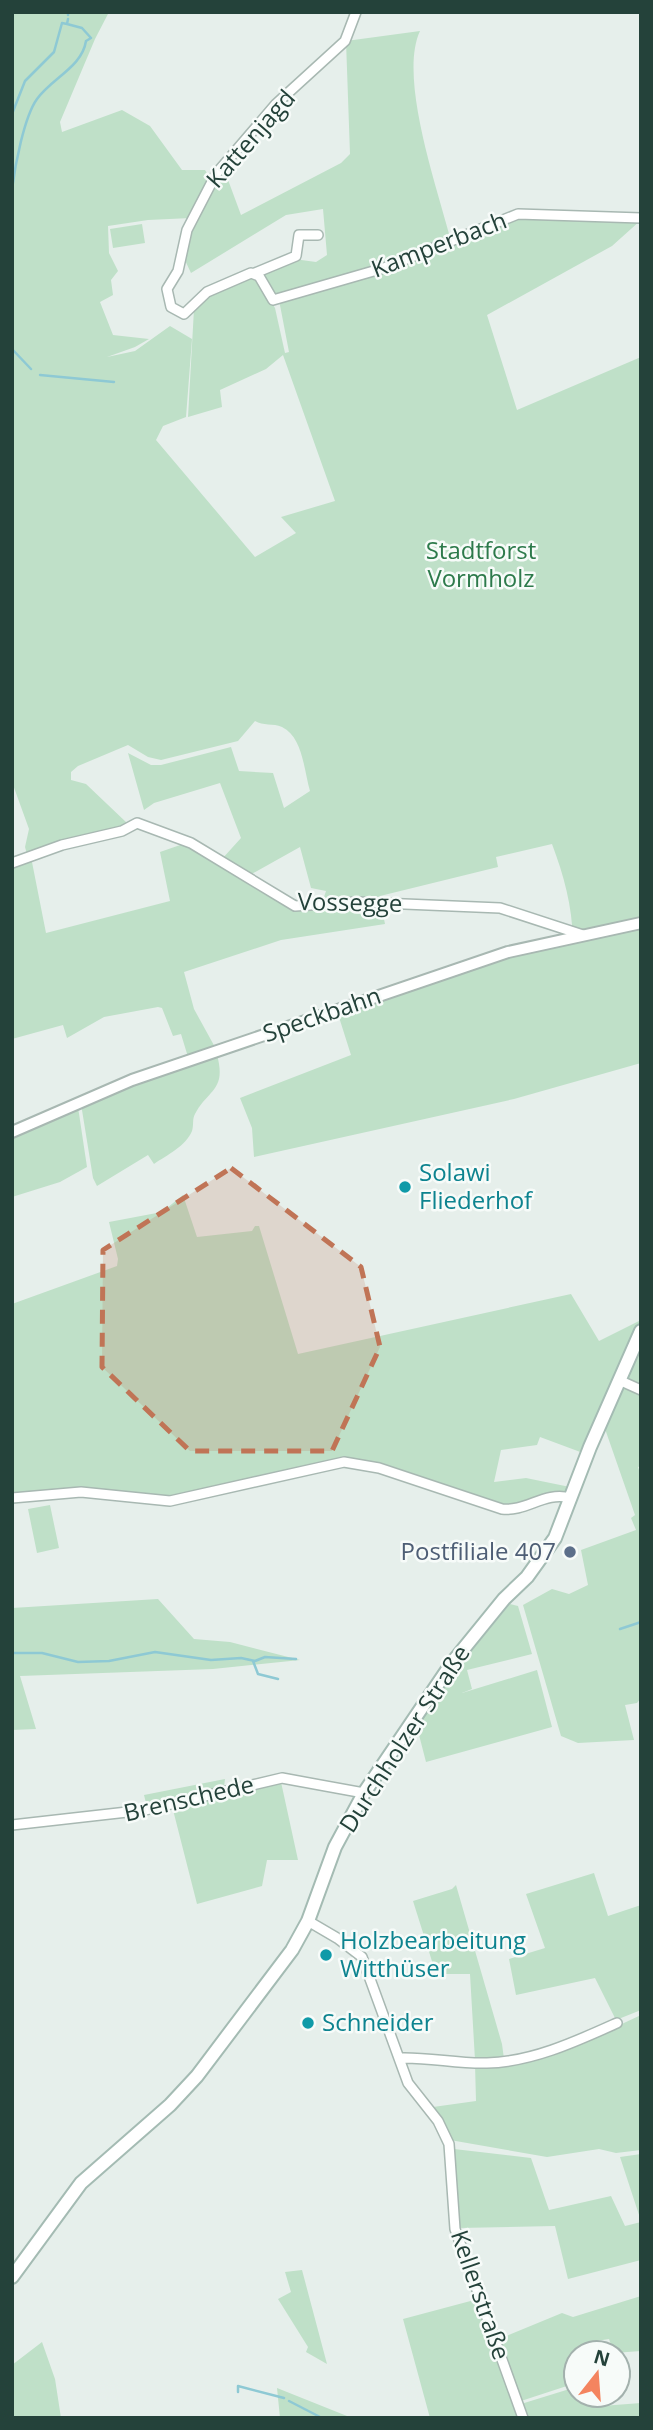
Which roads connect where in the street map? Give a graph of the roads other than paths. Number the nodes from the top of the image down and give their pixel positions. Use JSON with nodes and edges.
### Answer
{"nodes":[{"id":1,"x":356,"y":12,"type":"edge"},
{"id":2,"x":641,"y":218,"type":"edge"},
{"id":3,"x":318,"y":235,"type":"dead end"},
{"id":4,"x":255,"y":273,"type":"junction"},
{"id":5,"x":12,"y":863,"type":"edge"},
{"id":6,"x":641,"y":923,"type":"edge"},
{"id":7,"x":583,"y":935,"type":"junction"},
{"id":8,"x":12,"y":1132,"type":"edge"},
{"id":9,"x":641,"y":1331,"type":"edge"},
{"id":10,"x":621,"y":1381,"type":"junction"},
{"id":11,"x":641,"y":1390,"type":"edge"},
{"id":12,"x":12,"y":1498,"type":"edge"},
{"id":13,"x":570,"y":1498,"type":"junction"},
{"id":14,"x":364,"y":1793,"type":"junction"},
{"id":15,"x":12,"y":1825,"type":"edge"},
{"id":16,"x":308,"y":1921,"type":"junction"},
{"id":17,"x":617,"y":2023,"type":"dead end"},
{"id":18,"x":400,"y":2058,"type":"junction"},
{"id":19,"x":12,"y":2277,"type":"edge"},
{"id":20,"x":523,"y":2418,"type":"edge"}],
"edges":[{"from":1,"to":4,"type":"street","name":"Kattenjagd"},
{"from":2,"to":4,"type":"street","name":"Kamperbach"},
{"from":3,"to":4,"type":"street"},
{"from":5,"to":7,"type":"street","name":"Vossegge"},
{"from":6,"to":7,"type":"street","name":"Speckbahn"},
{"from":7,"to":8,"type":"street","name":"Speckbahn"},
{"from":9,"to":10,"type":"main road","name":"Durchholzer Straße"},
{"from":10,"to":11,"type":"street"},
{"from":10,"to":13,"type":"main road","name":"Durchholzer Straße"},
{"from":12,"to":13,"type":"street"},
{"from":13,"to":14,"type":"main road","name":"Durchholzer Straße"},
{"from":14,"to":15,"type":"street","name":"Brenschede"},
{"from":14,"to":16,"type":"main road","name":"Durchholzer Straße"},
{"from":16,"to":18,"type":"street","name":"Kellerstraße"},
{"from":16,"to":19,"type":"main road","name":"Durchholzer Straße"},
{"from":17,"to":18,"type":"street"},
{"from":18,"to":20,"type":"street","name":"Kellerstraße"}]}
